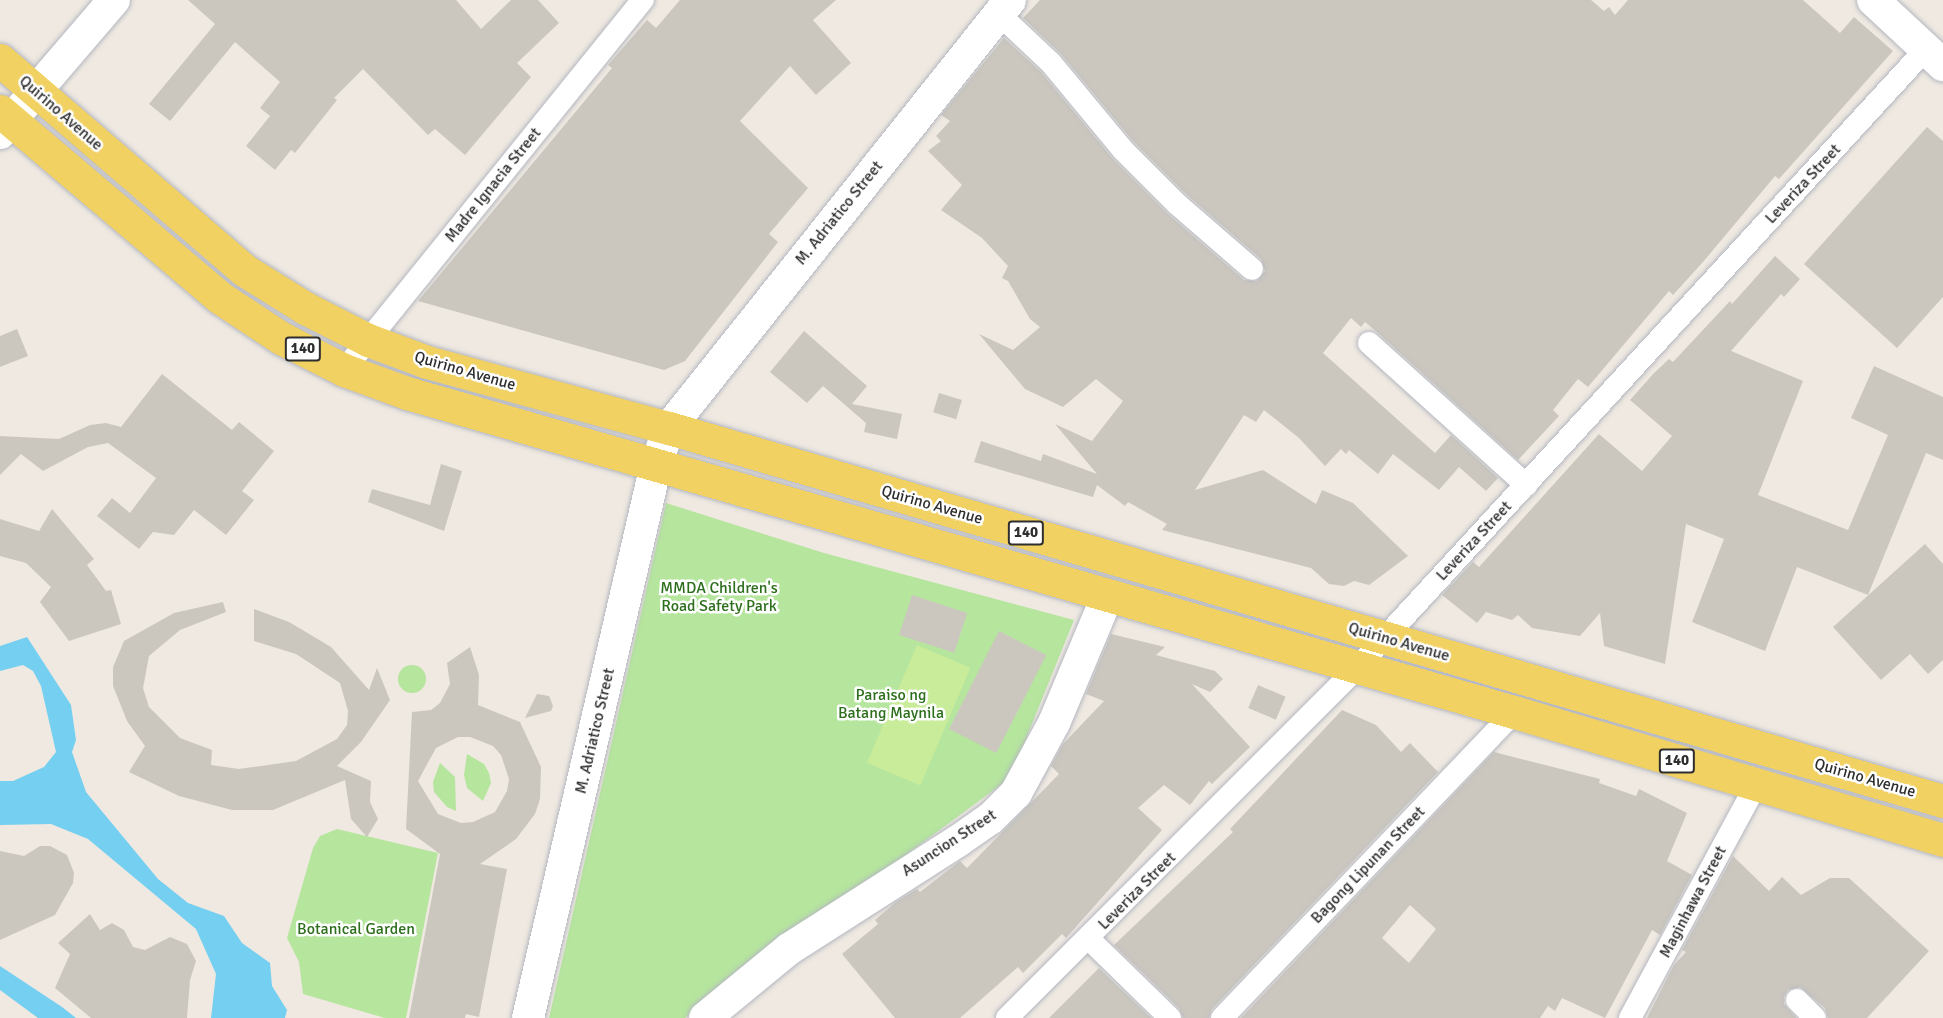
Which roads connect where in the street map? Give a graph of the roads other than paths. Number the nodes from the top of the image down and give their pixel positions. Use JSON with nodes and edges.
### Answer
{"nodes":[{"id":1,"x":114,"y":0,"type":"edge"},
{"id":2,"x":643,"y":0,"type":"edge"},
{"id":3,"x":1873,"y":0,"type":"edge"},
{"id":4,"x":1004,"y":7,"type":"edge"},
{"id":5,"x":1934,"y":58,"type":"edge"},
{"id":6,"x":0,"y":60,"type":"edge"},
{"id":7,"x":35,"y":91,"type":"junction"},
{"id":8,"x":4,"y":122,"type":"edge"},
{"id":9,"x":1252,"y":269,"type":"dead end"},
{"id":10,"x":368,"y":340,"type":"junction"},
{"id":11,"x":1369,"y":343,"type":"dead end"},
{"id":12,"x":344,"y":370,"type":"junction"},
{"id":13,"x":662,"y":446,"type":"junction"},
{"id":14,"x":1526,"y":485,"type":"junction"},
{"id":15,"x":1107,"y":597,"type":"junction"},
{"id":16,"x":1383,"y":637,"type":"junction"},
{"id":17,"x":1357,"y":669,"type":"junction"},
{"id":18,"x":1514,"y":712,"type":"junction"},
{"id":19,"x":1756,"y":785,"type":"junction"},
{"id":20,"x":1943,"y":801,"type":"edge"},
{"id":21,"x":1943,"y":840,"type":"edge"},
{"id":22,"x":1089,"y":939,"type":"junction"},
{"id":23,"x":1797,"y":1000,"type":"dead end"},
{"id":24,"x":528,"y":1018,"type":"edge"},
{"id":25,"x":705,"y":1018,"type":"edge"},
{"id":26,"x":1007,"y":1018,"type":"edge"},
{"id":27,"x":1170,"y":1018,"type":"edge"},
{"id":28,"x":1222,"y":1018,"type":"edge"},
{"id":29,"x":1630,"y":1018,"type":"edge"},
{"id":30,"x":1815,"y":1018,"type":"edge"}],
"edges":[{"from":1,"to":7,"type":"street"},
{"from":2,"to":10,"type":"street","name":"Madre Ignacia Street"},
{"from":3,"to":5,"type":"street"},
{"from":4,"to":9,"type":"street"},
{"from":4,"to":13,"type":"street","name":"M. Adriatico Street"},
{"from":5,"to":14,"type":"street","name":"Leveriza Street"},
{"from":6,"to":7,"type":"main road","name":"Quirino Avenue","number":"140"},
{"from":7,"to":8,"type":"street"},
{"from":7,"to":10,"type":"main road","name":"Quirino Avenue","number":"140"},
{"from":8,"to":12,"type":"main road","name":"Quirino Avenue","number":"140"},
{"from":10,"to":12,"type":"street","name":"Madre Ignacia Street"},
{"from":10,"to":13,"type":"main road","name":"Quirino Avenue","number":"140"},
{"from":11,"to":14,"type":"street"},
{"from":12,"to":13,"type":"main road","name":"Quirino Avenue","number":"140"},
{"from":13,"to":15,"type":"main road","name":"Quirino Avenue","number":"140"},
{"from":13,"to":16,"type":"main road","name":"Quirino Avenue","number":"140"},
{"from":13,"to":24,"type":"street","name":"M. Adriatico Street"},
{"from":14,"to":16,"type":"street","name":"Leveriza Street"},
{"from":15,"to":17,"type":"main road","name":"Quirino Avenue","number":"140"},
{"from":15,"to":25,"type":"street","name":"Asuncion Street"},
{"from":16,"to":17,"type":"street","name":"Leveriza Street"},
{"from":16,"to":20,"type":"main road","name":"Quirino Avenue","number":"140"},
{"from":17,"to":18,"type":"main road","name":"Quirino Avenue","number":"140"},
{"from":17,"to":22,"type":"street","name":"Leveriza Street"},
{"from":18,"to":19,"type":"main road","name":"Quirino Avenue","number":"140"},
{"from":18,"to":28,"type":"street","name":"Bagong Lipunan Street"},
{"from":19,"to":21,"type":"main road","name":"Quirino Avenue","number":"140"},
{"from":19,"to":29,"type":"street","name":"Maginhawa Street"},
{"from":22,"to":26,"type":"street","name":"Leveriza Street"},
{"from":22,"to":27,"type":"street"},
{"from":23,"to":30,"type":"street"}]}
